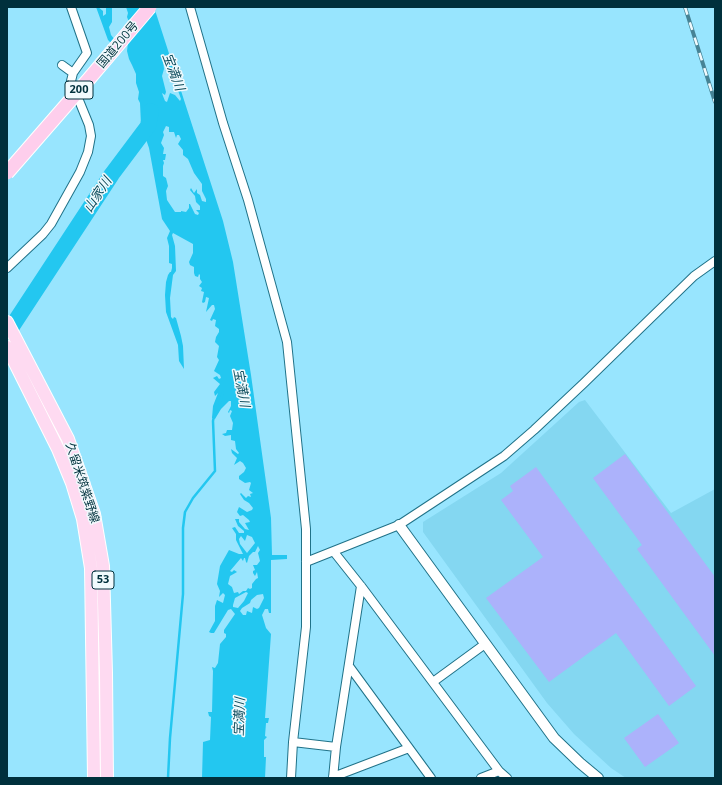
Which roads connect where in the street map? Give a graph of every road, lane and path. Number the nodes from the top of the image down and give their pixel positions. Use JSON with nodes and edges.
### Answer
{"nodes":[{"id":1,"x":71,"y":7,"type":"edge"},
{"id":2,"x":150,"y":7,"type":"edge"},
{"id":3,"x":190,"y":7,"type":"edge"},
{"id":4,"x":62,"y":65,"type":"dead end"},
{"id":5,"x":73,"y":73,"type":"junction"},
{"id":6,"x":7,"y":173,"type":"edge"},
{"id":7,"x":715,"y":261,"type":"edge"},
{"id":8,"x":7,"y":268,"type":"edge"},
{"id":9,"x":7,"y":322,"type":"edge"},
{"id":10,"x":7,"y":347,"type":"edge"},
{"id":11,"x":39,"y":395,"type":"junction"},
{"id":12,"x":399,"y":525,"type":"junction"},
{"id":13,"x":334,"y":552,"type":"junction"},
{"id":14,"x":306,"y":562,"type":"junction"},
{"id":15,"x":361,"y":586,"type":"junction"},
{"id":16,"x":485,"y":644,"type":"junction"},
{"id":17,"x":349,"y":666,"type":"junction"},
{"id":18,"x":434,"y":682,"type":"junction"},
{"id":19,"x":293,"y":742,"type":"junction"},
{"id":20,"x":336,"y":747,"type":"junction"},
{"id":21,"x":409,"y":748,"type":"junction"},
{"id":22,"x":499,"y":771,"type":"junction"},
{"id":23,"x":94,"y":778,"type":"edge"},
{"id":24,"x":107,"y":778,"type":"edge"},
{"id":25,"x":291,"y":778,"type":"edge"},
{"id":26,"x":333,"y":778,"type":"edge"},
{"id":27,"x":431,"y":778,"type":"edge"},
{"id":28,"x":481,"y":778,"type":"edge"},
{"id":29,"x":507,"y":778,"type":"edge"},
{"id":30,"x":598,"y":778,"type":"edge"}],
"edges":[{"from":1,"to":5,"type":"street"},
{"from":2,"to":6,"type":"highway","name":"国道200号","number":"200","bridge":true},
{"from":3,"to":14,"type":"street"},
{"from":4,"to":5,"type":"street"},
{"from":5,"to":8,"type":"street"},
{"from":7,"to":12,"type":"street"},
{"from":9,"to":11,"type":"main road","name":"久留米筑紫野線","number":"53"},
{"from":10,"to":11,"type":"main road","name":"久留米筑紫野線","number":"53"},
{"from":11,"to":23,"type":"main road","name":"久留米筑紫野線","number":"53"},
{"from":11,"to":24,"type":"main road","name":"久留米筑紫野線","number":"53"},
{"from":12,"to":13,"type":"street"},
{"from":12,"to":16,"type":"street"},
{"from":13,"to":14,"type":"street"},
{"from":13,"to":15,"type":"street"},
{"from":14,"to":19,"type":"street"},
{"from":15,"to":17,"type":"street"},
{"from":15,"to":18,"type":"street"},
{"from":16,"to":18,"type":"street"},
{"from":16,"to":30,"type":"street"},
{"from":17,"to":20,"type":"street"},
{"from":17,"to":21,"type":"street"},
{"from":18,"to":22,"type":"street"},
{"from":19,"to":20,"type":"street"},
{"from":19,"to":25,"type":"street"},
{"from":20,"to":26,"type":"street"},
{"from":21,"to":26,"type":"street"},
{"from":21,"to":27,"type":"street"},
{"from":22,"to":28,"type":"street"},
{"from":22,"to":29,"type":"street"}]}
